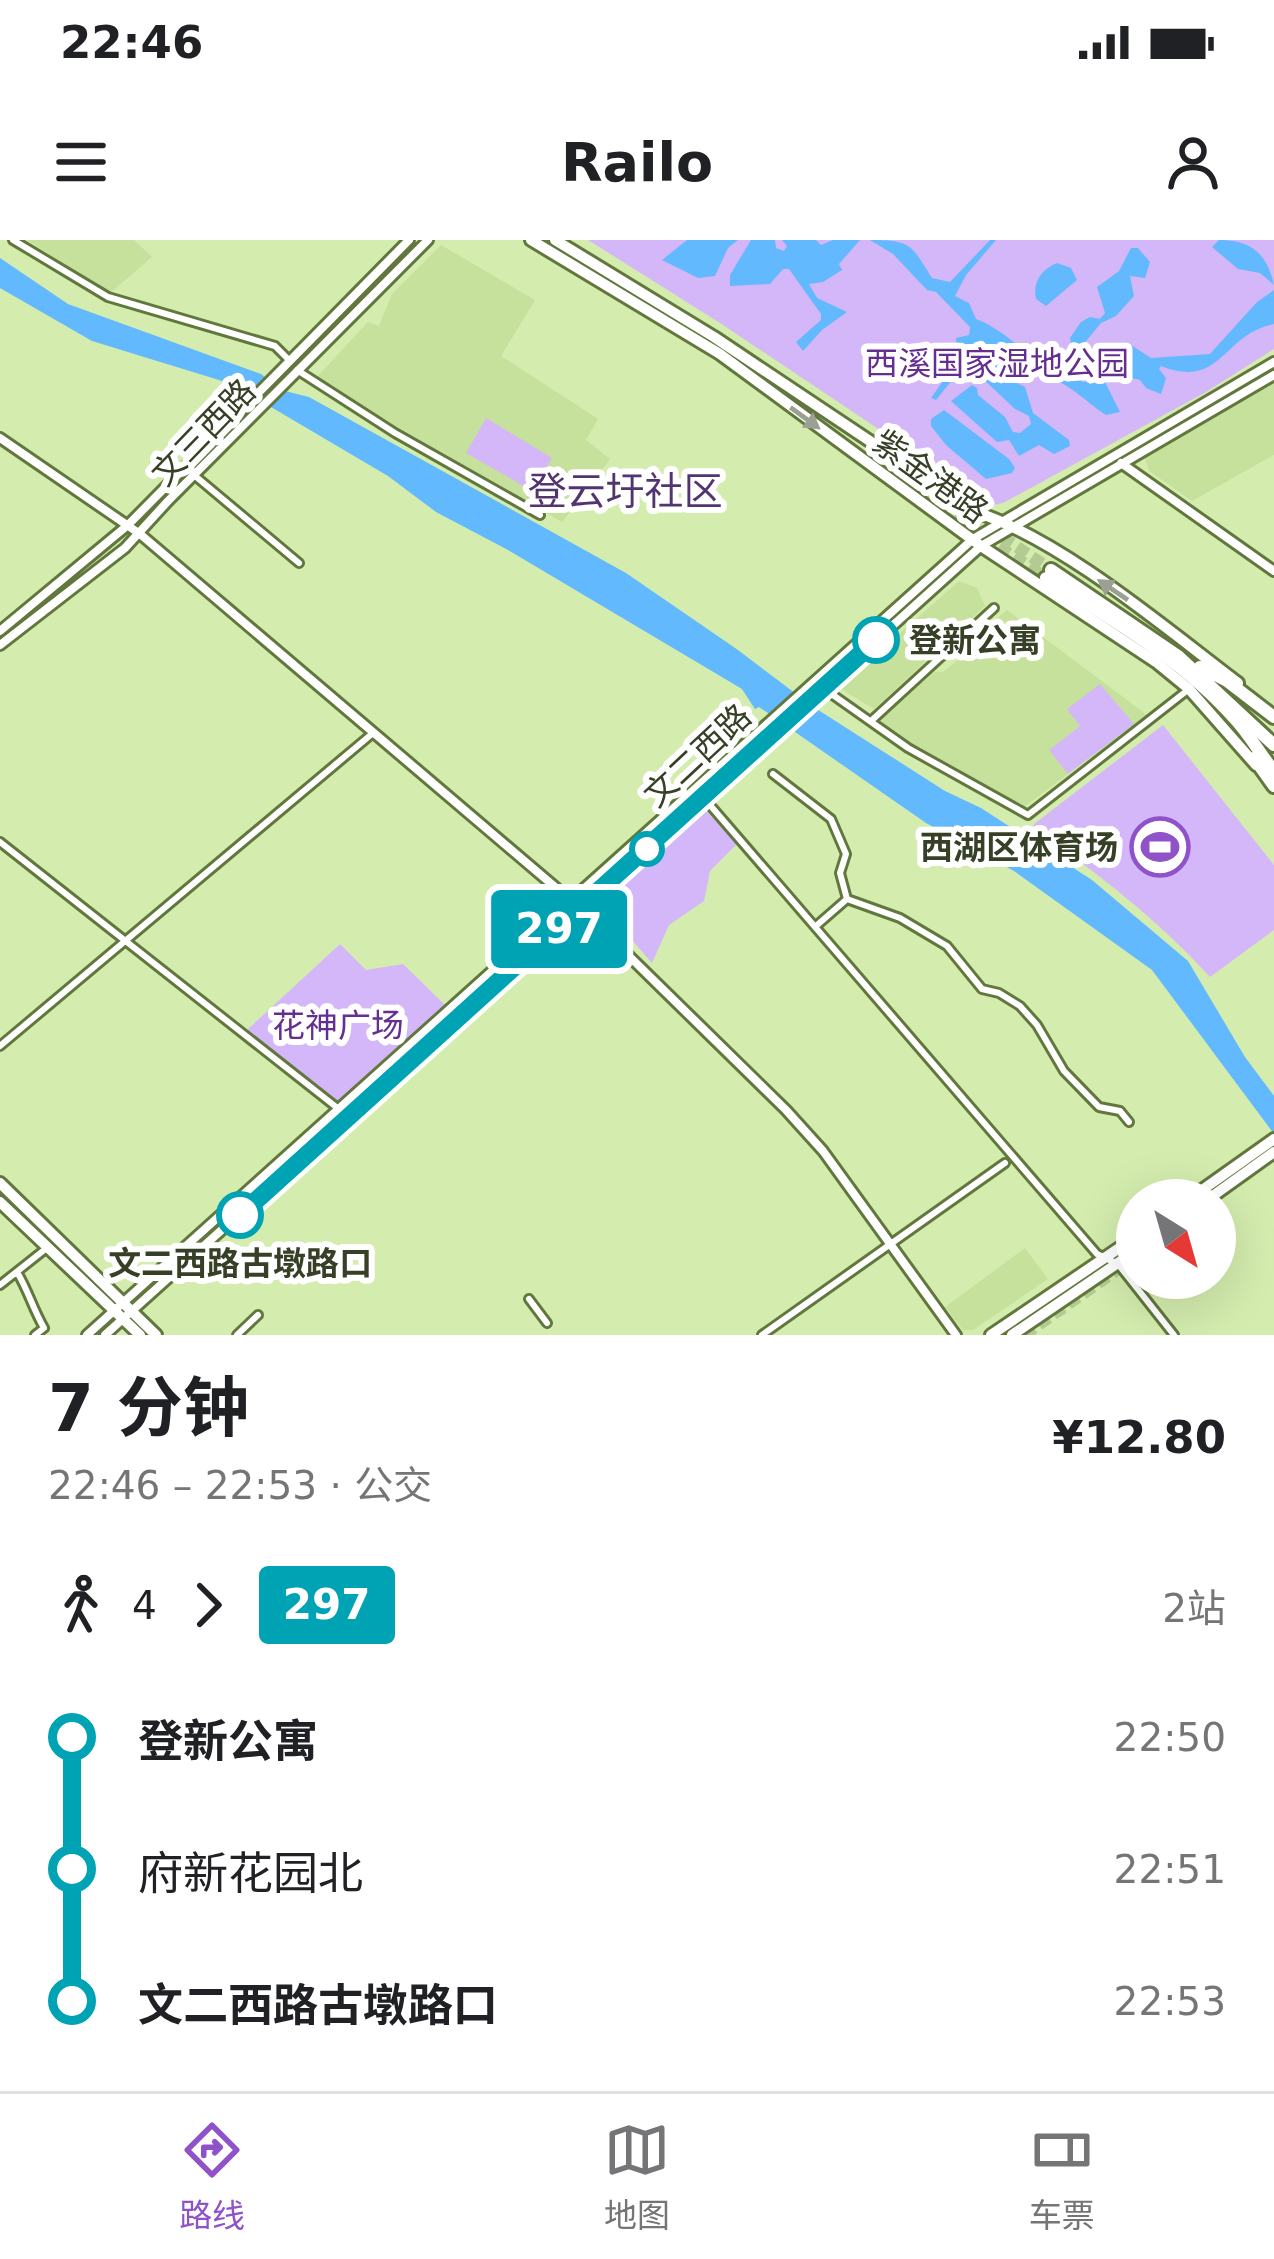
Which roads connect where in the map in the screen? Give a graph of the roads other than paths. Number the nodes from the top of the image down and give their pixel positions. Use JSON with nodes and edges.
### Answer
{"nodes":[{"id":1,"x":14,"y":240,"type":"edge"},
{"id":2,"x":410,"y":240,"type":"edge"},
{"id":3,"x":428,"y":240,"type":"edge"},
{"id":4,"x":531,"y":240,"type":"edge"},
{"id":5,"x":556,"y":240,"type":"edge"},
{"id":6,"x":290,"y":361,"type":"junction"},
{"id":7,"x":1274,"y":362,"type":"edge"},
{"id":8,"x":298,"y":370,"type":"junction"},
{"id":9,"x":1274,"y":375,"type":"edge"},
{"id":10,"x":0,"y":438,"type":"edge"},
{"id":11,"x":1121,"y":463,"type":"junction"},
{"id":12,"x":194,"y":476,"type":"junction"},
{"id":13,"x":540,"y":515,"type":"dead end"},
{"id":14,"x":1007,"y":524,"type":"junction"},
{"id":15,"x":128,"y":525,"type":"junction"},
{"id":16,"x":140,"y":534,"type":"junction"},
{"id":17,"x":977,"y":543,"type":"junction"},
{"id":18,"x":298,"y":563,"type":"dead end"},
{"id":19,"x":1274,"y":571,"type":"edge"},
{"id":20,"x":994,"y":608,"type":"dead end"},
{"id":21,"x":0,"y":632,"type":"edge"},
{"id":22,"x":0,"y":645,"type":"edge"},
{"id":23,"x":1178,"y":656,"type":"junction"},
{"id":24,"x":823,"y":688,"type":"junction"},
{"id":25,"x":1189,"y":689,"type":"junction"},
{"id":26,"x":1213,"y":692,"type":"junction"},
{"id":27,"x":1274,"y":714,"type":"edge"},
{"id":28,"x":1235,"y":719,"type":"junction"},
{"id":29,"x":871,"y":721,"type":"junction"},
{"id":30,"x":769,"y":729,"type":"junction"},
{"id":31,"x":373,"y":733,"type":"junction"},
{"id":32,"x":1274,"y":733,"type":"edge"},
{"id":33,"x":1274,"y":745,"type":"edge"},
{"id":34,"x":1274,"y":759,"type":"edge"},
{"id":35,"x":1274,"y":771,"type":"edge"},
{"id":36,"x":773,"y":774,"type":"dead end"},
{"id":37,"x":1274,"y":786,"type":"edge"},
{"id":38,"x":703,"y":796,"type":"junction"},
{"id":39,"x":1,"y":844,"type":"edge"},
{"id":40,"x":847,"y":899,"type":"junction"},
{"id":41,"x":572,"y":902,"type":"junction"},
{"id":42,"x":581,"y":909,"type":"junction"},
{"id":43,"x":816,"y":926,"type":"junction"},
{"id":44,"x":125,"y":942,"type":"junction"},
{"id":45,"x":0,"y":1046,"type":"edge"},
{"id":46,"x":340,"y":1110,"type":"junction"},
{"id":47,"x":1129,"y":1122,"type":"dead end"},
{"id":48,"x":1271,"y":1146,"type":"edge"},
{"id":49,"x":1005,"y":1163,"type":"dead end"},
{"id":50,"x":1220,"y":1179,"type":"edge"},
{"id":51,"x":1232,"y":1179,"type":"edge"},
{"id":52,"x":0,"y":1183,"type":"edge"},
{"id":53,"x":0,"y":1202,"type":"edge"},
{"id":54,"x":891,"y":1242,"type":"junction"},
{"id":55,"x":48,"y":1247,"type":"junction"},
{"id":56,"x":1116,"y":1250,"type":"edge"},
{"id":57,"x":1102,"y":1259,"type":"junction"},
{"id":58,"x":1116,"y":1263,"type":"edge"},
{"id":59,"x":1116,"y":1265,"type":"edge"},
{"id":60,"x":17,"y":1272,"type":"junction"},
{"id":61,"x":0,"y":1286,"type":"edge"},
{"id":62,"x":529,"y":1299,"type":"dead end"},
{"id":63,"x":1146,"y":1299,"type":"edge"},
{"id":64,"x":124,"y":1312,"type":"junction"},
{"id":65,"x":258,"y":1315,"type":"dead end"},
{"id":66,"x":547,"y":1323,"type":"dead end"},
{"id":67,"x":35,"y":1335,"type":"edge"},
{"id":68,"x":87,"y":1335,"type":"edge"},
{"id":69,"x":105,"y":1335,"type":"edge"},
{"id":70,"x":140,"y":1335,"type":"edge"},
{"id":71,"x":156,"y":1335,"type":"edge"},
{"id":72,"x":237,"y":1335,"type":"edge"},
{"id":73,"x":761,"y":1335,"type":"edge"},
{"id":74,"x":956,"y":1335,"type":"edge"},
{"id":75,"x":991,"y":1335,"type":"edge"},
{"id":76,"x":1012,"y":1335,"type":"edge"},
{"id":77,"x":1174,"y":1335,"type":"edge"}],
"edges":[{"from":1,"to":6,"type":"street"},
{"from":2,"to":6,"type":"main road","name":"文三西路"},
{"from":3,"to":8,"type":"main road","name":"文三西路"},
{"from":4,"to":17,"type":"main road","name":"紫金港路","one_way":true},
{"from":5,"to":14,"type":"main road","name":"紫金港路"},
{"from":6,"to":15,"type":"main road","name":"文三西路"},
{"from":7,"to":14,"type":"main road","name":"文二西路"},
{"from":8,"to":12,"type":"main road","name":"文三西路"},
{"from":8,"to":13,"type":"street"},
{"from":9,"to":11,"type":"main road","name":"文二西路"},
{"from":10,"to":15,"type":"main road"},
{"from":11,"to":14,"type":"main road","name":"文二西路"},
{"from":11,"to":19,"type":"main road"},
{"from":12,"to":16,"type":"main road","name":"文三西路"},
{"from":12,"to":18,"type":"street"},
{"from":14,"to":17,"type":"main road","name":"文二西路"},
{"from":27,"to":14,"type":"main road","name":"紫金港路","one_way":true},
{"from":15,"to":16,"type":"main road"},
{"from":15,"to":21,"type":"main road","name":"文三西路"},
{"from":16,"to":22,"type":"main road","name":"文三西路"},
{"from":16,"to":31,"type":"main road"},
{"from":17,"to":24,"type":"main road","name":"文二西路"},
{"from":17,"to":25,"type":"main road","name":"紫金港路"},
{"from":17,"to":30,"type":"main road","name":"文二西路"},
{"from":20,"to":29,"type":"street"},
{"from":23,"to":26,"type":"highway"},
{"from":23,"to":26,"type":"highway"},
{"from":23,"to":27,"type":"highway"},
{"from":24,"to":29,"type":"street"},
{"from":24,"to":30,"type":"main road","name":"文二西路"},
{"from":25,"to":29,"type":"street"},
{"from":25,"to":37,"type":"main road","name":"紫金港路"},
{"from":26,"to":28,"type":"highway"},
{"from":26,"to":32,"type":"highway"},
{"from":26,"to":33,"type":"highway"},
{"from":26,"to":37,"type":"highway"},
{"from":28,"to":34,"type":"highway"},
{"from":28,"to":35,"type":"highway"},
{"from":30,"to":38,"type":"main road","name":"文二西路"},
{"from":30,"to":41,"type":"main road","name":"文二西路"},
{"from":31,"to":41,"type":"main road"},
{"from":31,"to":44,"type":"street"},
{"from":36,"to":40,"type":"street"},
{"from":38,"to":42,"type":"main road","name":"文二西路"},
{"from":38,"to":43,"type":"street"},
{"from":39,"to":44,"type":"street"},
{"from":40,"to":43,"type":"street"},
{"from":40,"to":47,"type":"street"},
{"from":41,"to":42,"type":"main road"},
{"from":41,"to":46,"type":"main road","name":"文二西路"},
{"from":42,"to":54,"type":"main road"},
{"from":42,"to":64,"type":"main road","name":"文二西路"},
{"from":43,"to":57,"type":"street"},
{"from":44,"to":45,"type":"street"},
{"from":44,"to":46,"type":"street"},
{"from":46,"to":64,"type":"main road","name":"文二西路"},
{"from":48,"to":50,"type":"main road"},
{"from":48,"to":51,"type":"main road"},
{"from":49,"to":54,"type":"street"},
{"from":52,"to":64,"type":"main road"},
{"from":53,"to":55,"type":"main road"},
{"from":54,"to":73,"type":"street"},
{"from":54,"to":74,"type":"main road"},
{"from":55,"to":60,"type":"street"},
{"from":55,"to":64,"type":"main road"},
{"from":56,"to":57,"type":"main road"},
{"from":57,"to":58,"type":"street"},
{"from":57,"to":75,"type":"main road"},
{"from":59,"to":76,"type":"main road"},
{"from":60,"to":61,"type":"street"},
{"from":60,"to":67,"type":"street"},
{"from":62,"to":66,"type":"street"},
{"from":63,"to":77,"type":"street"},
{"from":64,"to":68,"type":"main road","name":"文二西路"},
{"from":64,"to":69,"type":"main road","name":"文二西路"},
{"from":64,"to":70,"type":"main road"},
{"from":64,"to":71,"type":"main road"},
{"from":65,"to":72,"type":"street"}]}
